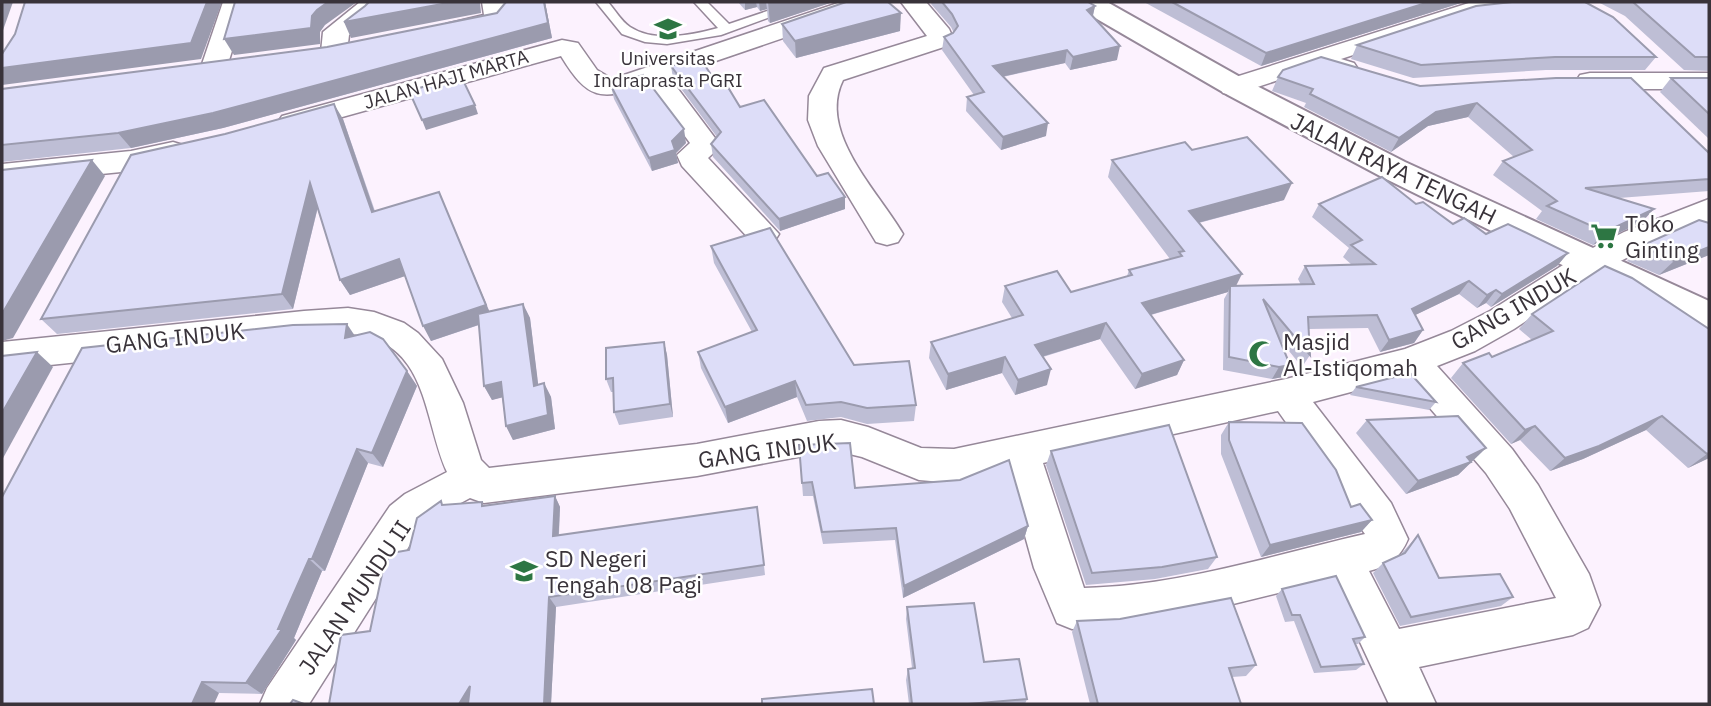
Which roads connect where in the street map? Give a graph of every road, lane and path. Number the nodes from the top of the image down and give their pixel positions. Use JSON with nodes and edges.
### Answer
{"nodes":[{"id":1,"x":234,"y":2,"type":"edge"},
{"id":2,"x":374,"y":2,"type":"edge"},
{"id":3,"x":494,"y":2,"type":"edge"},
{"id":4,"x":602,"y":2,"type":"edge"},
{"id":5,"x":699,"y":2,"type":"edge"},
{"id":6,"x":805,"y":2,"type":"edge"},
{"id":7,"x":865,"y":2,"type":"edge"},
{"id":8,"x":913,"y":2,"type":"edge"},
{"id":9,"x":1088,"y":2,"type":"edge"},
{"id":10,"x":1537,"y":2,"type":"edge"},
{"id":11,"x":726,"y":29,"type":"junction"},
{"id":12,"x":428,"y":34,"type":"edge"},
{"id":13,"x":307,"y":55,"type":"edge"},
{"id":14,"x":1650,"y":57,"type":"edge"},
{"id":15,"x":1315,"y":60,"type":"junction"},
{"id":16,"x":215,"y":67,"type":"edge"},
{"id":17,"x":652,"y":74,"type":"junction"},
{"id":18,"x":1374,"y":78,"type":"edge"},
{"id":19,"x":1560,"y":81,"type":"edge"},
{"id":20,"x":1709,"y":81,"type":"edge"},
{"id":21,"x":1677,"y":82,"type":"junction"},
{"id":22,"x":1631,"y":83,"type":"junction"},
{"id":23,"x":1233,"y":87,"type":"junction"},
{"id":24,"x":1654,"y":106,"type":"edge"},
{"id":25,"x":265,"y":129,"type":"edge"},
{"id":26,"x":198,"y":146,"type":"edge"},
{"id":27,"x":131,"y":161,"type":"junction"},
{"id":28,"x":2,"y":174,"type":"edge"},
{"id":29,"x":111,"y":197,"type":"edge"},
{"id":30,"x":1709,"y":210,"type":"edge"},
{"id":31,"x":887,"y":233,"type":"dead end"},
{"id":32,"x":763,"y":234,"type":"edge"},
{"id":33,"x":1590,"y":263,"type":"junction"},
{"id":34,"x":46,"y":317,"type":"edge"},
{"id":35,"x":1709,"y":317,"type":"edge"},
{"id":36,"x":86,"y":346,"type":"junction"},
{"id":37,"x":14,"y":355,"type":"edge"},
{"id":38,"x":1411,"y":362,"type":"junction"},
{"id":39,"x":68,"y":379,"type":"edge"},
{"id":40,"x":1286,"y":394,"type":"junction"},
{"id":41,"x":1021,"y":452,"type":"junction"},
{"id":42,"x":470,"y":480,"type":"junction"},
{"id":43,"x":1341,"y":558,"type":"junction"},
{"id":44,"x":1389,"y":652,"type":"junction"},
{"id":45,"x":284,"y":704,"type":"edge"},
{"id":46,"x":1413,"y":704,"type":"edge"}],
"edges":[{"from":1,"to":16,"type":"street"},
{"from":2,"to":13,"type":"street"},
{"from":3,"to":12,"type":"street"},
{"from":4,"to":11,"type":"lane"},
{"from":5,"to":11,"type":"lane"},
{"from":6,"to":11,"type":"lane"},
{"from":7,"to":17,"type":"street","name":"JALAN HAJI MARTA"},
{"from":8,"to":31,"type":"street"},
{"from":9,"to":23,"type":"street","name":"JALAN RAYA TENGAH"},
{"from":10,"to":15,"type":"street"},
{"from":14,"to":21,"type":"street"},
{"from":15,"to":18,"type":"street"},
{"from":15,"to":23,"type":"street"},
{"from":17,"to":25,"type":"street","name":"JALAN HAJI MARTA"},
{"from":17,"to":32,"type":"street"},
{"from":19,"to":22,"type":"street"},
{"from":20,"to":21,"type":"street"},
{"from":21,"to":22,"type":"street"},
{"from":22,"to":24,"type":"street"},
{"from":23,"to":33,"type":"street","name":"JALAN RAYA TENGAH"},
{"from":26,"to":27,"type":"street"},
{"from":27,"to":28,"type":"street"},
{"from":27,"to":29,"type":"street"},
{"from":30,"to":33,"type":"street","name":"GANG INDUK"},
{"from":33,"to":35,"type":"street","name":"JALAN RAYA TENGAH"},
{"from":33,"to":38,"type":"street","name":"GANG INDUK"},
{"from":34,"to":37,"type":"street"},
{"from":36,"to":37,"type":"street","name":"GANG INDUK"},
{"from":36,"to":39,"type":"street"},
{"from":36,"to":42,"type":"street","name":"GANG INDUK"},
{"from":38,"to":40,"type":"street","name":"GANG INDUK"},
{"from":38,"to":44,"type":"street"},
{"from":40,"to":41,"type":"street","name":"GANG INDUK"},
{"from":40,"to":43,"type":"street"},
{"from":41,"to":42,"type":"street","name":"GANG INDUK"},
{"from":41,"to":43,"type":"street"},
{"from":42,"to":45,"type":"street","name":"JALAN MUNDU II"},
{"from":43,"to":44,"type":"street"},
{"from":44,"to":46,"type":"street"}]}
